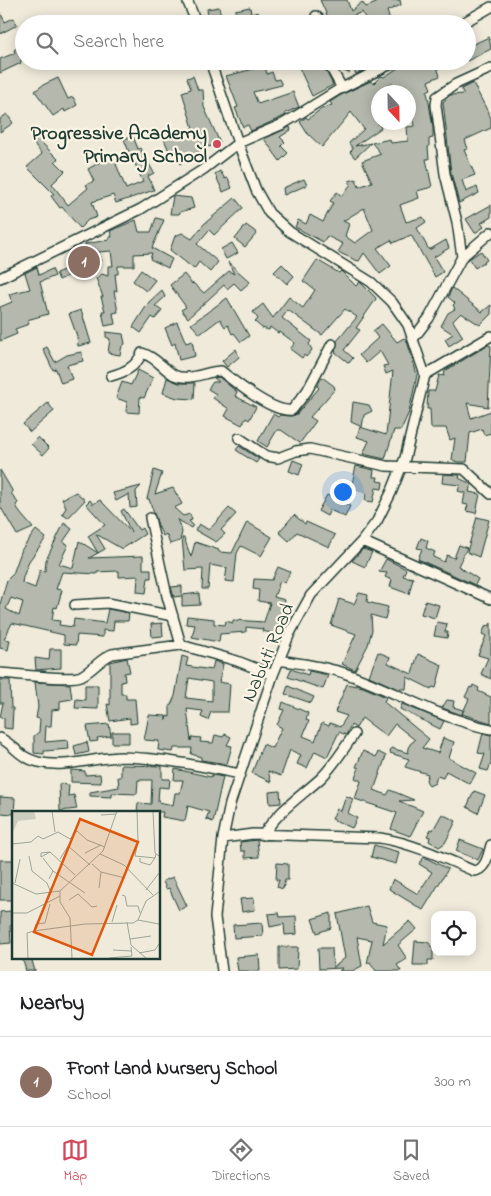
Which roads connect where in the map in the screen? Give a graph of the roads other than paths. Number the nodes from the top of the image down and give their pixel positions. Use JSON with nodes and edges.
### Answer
{"nodes":[{"id":1,"x":187,"y":0,"type":"edge"},
{"id":2,"x":491,"y":8,"type":"edge"},
{"id":3,"x":193,"y":15,"type":"edge"},
{"id":4,"x":476,"y":16,"type":"edge"},
{"id":5,"x":491,"y":68,"type":"edge"},
{"id":6,"x":213,"y":70,"type":"edge"},
{"id":7,"x":333,"y":70,"type":"edge"},
{"id":8,"x":379,"y":70,"type":"edge"},
{"id":9,"x":342,"y":88,"type":"junction"},
{"id":10,"x":238,"y":143,"type":"junction"},
{"id":11,"x":491,"y":232,"type":"edge"},
{"id":12,"x":462,"y":257,"type":"junction"},
{"id":13,"x":0,"y":278,"type":"edge"},
{"id":14,"x":414,"y":339,"type":"junction"},
{"id":15,"x":490,"y":339,"type":"edge"},
{"id":16,"x":332,"y":344,"type":"dead end"},
{"id":17,"x":425,"y":375,"type":"junction"},
{"id":18,"x":111,"y":376,"type":"dead end"},
{"id":19,"x":239,"y":438,"type":"dead end"},
{"id":20,"x":402,"y":467,"type":"junction"},
{"id":21,"x":491,"y":494,"type":"edge"},
{"id":22,"x":150,"y":518,"type":"dead end"},
{"id":23,"x":362,"y":541,"type":"junction"},
{"id":24,"x":491,"y":599,"type":"edge"},
{"id":25,"x":75,"y":605,"type":"dead end"},
{"id":26,"x":173,"y":616,"type":"junction"},
{"id":27,"x":181,"y":644,"type":"junction"},
{"id":28,"x":279,"y":660,"type":"junction"},
{"id":29,"x":0,"y":673,"type":"edge"},
{"id":30,"x":273,"y":675,"type":"junction"},
{"id":31,"x":491,"y":729,"type":"edge"},
{"id":32,"x":354,"y":734,"type":"dead end"},
{"id":33,"x":0,"y":738,"type":"edge"},
{"id":34,"x":240,"y":774,"type":"junction"},
{"id":35,"x":263,"y":835,"type":"junction"},
{"id":36,"x":223,"y":838,"type":"junction"},
{"id":37,"x":491,"y":845,"type":"edge"},
{"id":38,"x":222,"y":971,"type":"edge"}],
"edges":[{"from":1,"to":3,"type":"street"},
{"from":2,"to":4,"type":"street"},
{"from":5,"to":12,"type":"street"},
{"from":6,"to":10,"type":"street"},
{"from":7,"to":9,"type":"street"},
{"from":8,"to":9,"type":"street"},
{"from":9,"to":10,"type":"street"},
{"from":10,"to":13,"type":"street"},
{"from":10,"to":14,"type":"street"},
{"from":11,"to":12,"type":"street"},
{"from":12,"to":14,"type":"street"},
{"from":14,"to":17,"type":"street"},
{"from":15,"to":17,"type":"street"},
{"from":16,"to":18,"type":"street"},
{"from":17,"to":20,"type":"street","name":"Nabuti Road"},
{"from":19,"to":20,"type":"street"},
{"from":20,"to":21,"type":"street"},
{"from":20,"to":23,"type":"street","name":"Nabuti Road"},
{"from":22,"to":26,"type":"street"},
{"from":23,"to":24,"type":"street"},
{"from":23,"to":28,"type":"street","name":"Nabuti Road"},
{"from":25,"to":26,"type":"street"},
{"from":26,"to":27,"type":"street"},
{"from":27,"to":29,"type":"street"},
{"from":27,"to":30,"type":"street"},
{"from":28,"to":30,"type":"street","name":"Nabuti Road"},
{"from":28,"to":31,"type":"street"},
{"from":30,"to":34,"type":"street","name":"Nabuti Road"},
{"from":32,"to":35,"type":"street"},
{"from":33,"to":34,"type":"street"},
{"from":34,"to":36,"type":"street","name":"Nabuti Road"},
{"from":35,"to":36,"type":"street"},
{"from":35,"to":37,"type":"street"},
{"from":36,"to":38,"type":"street","name":"Nabuti Road"}]}
